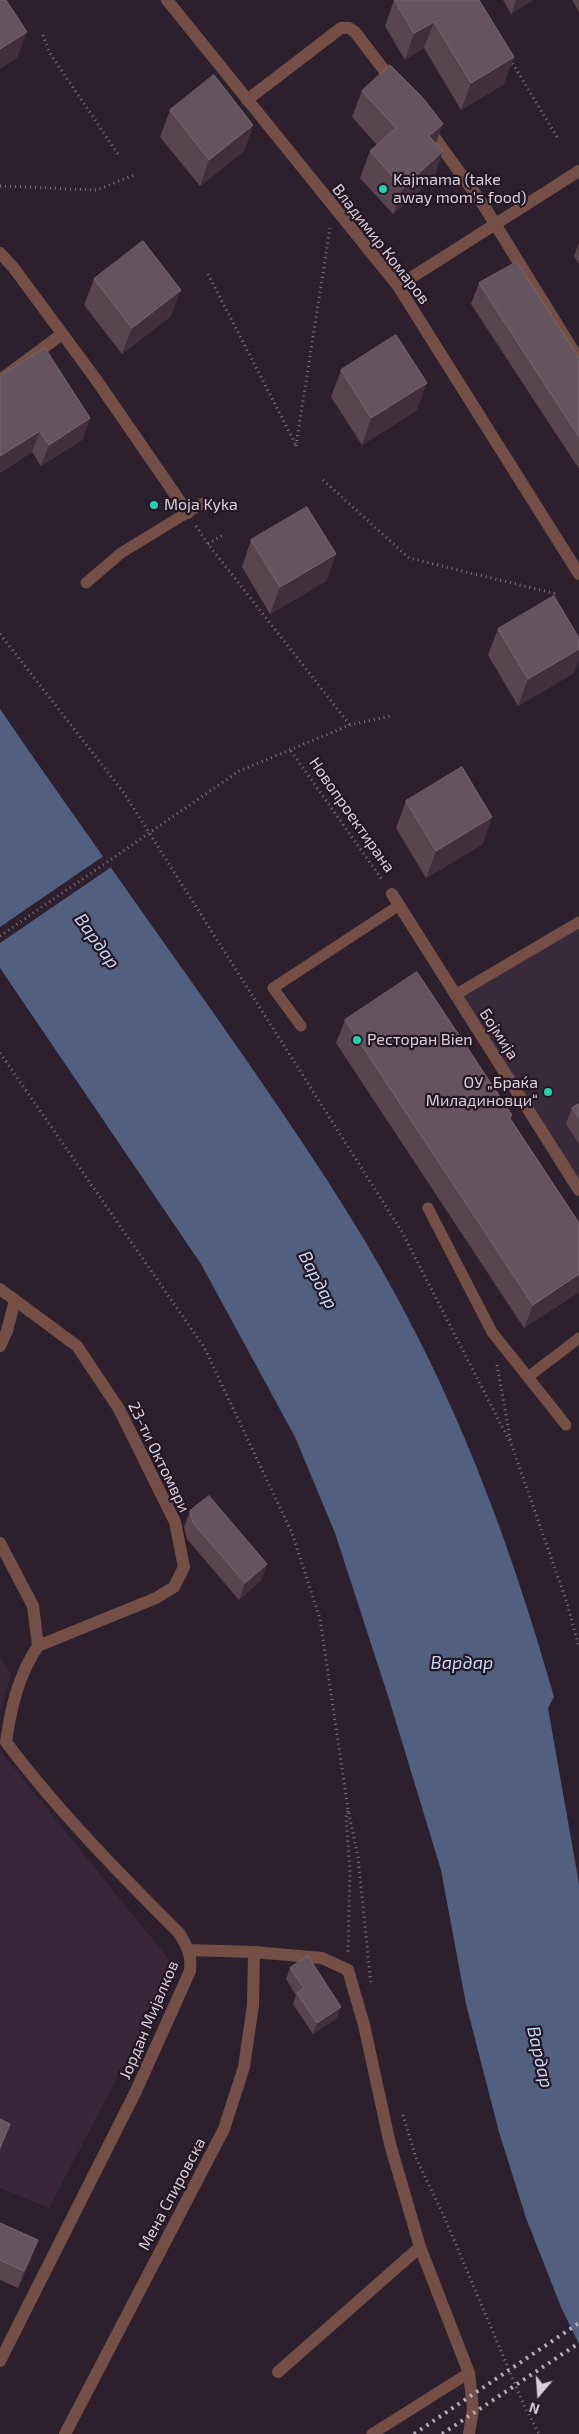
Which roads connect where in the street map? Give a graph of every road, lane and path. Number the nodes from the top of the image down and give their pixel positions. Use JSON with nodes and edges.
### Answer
{"nodes":[{"id":1,"x":167,"y":0,"type":"edge"},
{"id":2,"x":43,"y":35,"type":"dead end"},
{"id":3,"x":506,"y":51,"type":"edge"},
{"id":4,"x":400,"y":90,"type":"edge"},
{"id":5,"x":248,"y":100,"type":"junction"},
{"id":6,"x":416,"y":113,"type":"edge"},
{"id":7,"x":557,"y":137,"type":"dead end"},
{"id":8,"x":118,"y":154,"type":"dead end"},
{"id":9,"x":579,"y":170,"type":"edge"},
{"id":10,"x":134,"y":175,"type":"dead end"},
{"id":11,"x":0,"y":186,"type":"edge"},
{"id":12,"x":333,"y":208,"type":"junction"},
{"id":13,"x":494,"y":224,"type":"junction"},
{"id":14,"x":0,"y":253,"type":"edge"},
{"id":15,"x":208,"y":274,"type":"dead end"},
{"id":16,"x":398,"y":286,"type":"junction"},
{"id":17,"x":62,"y":334,"type":"junction"},
{"id":18,"x":579,"y":360,"type":"edge"},
{"id":19,"x":0,"y":380,"type":"edge"},
{"id":20,"x":323,"y":480,"type":"dead end"},
{"id":21,"x":203,"y":503,"type":"dead end"},
{"id":22,"x":188,"y":513,"type":"junction"},
{"id":23,"x":223,"y":535,"type":"dead end"},
{"id":24,"x":208,"y":544,"type":"junction"},
{"id":25,"x":579,"y":574,"type":"edge"},
{"id":26,"x":86,"y":583,"type":"dead end"},
{"id":27,"x":557,"y":594,"type":"dead end"},
{"id":28,"x":0,"y":634,"type":"edge"},
{"id":29,"x":390,"y":716,"type":"dead end"},
{"id":30,"x":350,"y":725,"type":"junction"},
{"id":31,"x":291,"y":751,"type":"junction"},
{"id":32,"x":395,"y":900,"type":"junction"},
{"id":33,"x":579,"y":922,"type":"edge"},
{"id":34,"x":0,"y":936,"type":"edge"},
{"id":35,"x":455,"y":995,"type":"junction"},
{"id":36,"x":301,"y":1026,"type":"dead end"},
{"id":37,"x":0,"y":1052,"type":"edge"},
{"id":38,"x":579,"y":1190,"type":"edge"},
{"id":39,"x":428,"y":1208,"type":"dead end"},
{"id":40,"x":0,"y":1289,"type":"edge"},
{"id":41,"x":15,"y":1300,"type":"junction"},
{"id":42,"x":579,"y":1338,"type":"edge"},
{"id":43,"x":0,"y":1346,"type":"edge"},
{"id":44,"x":496,"y":1360,"type":"dead end"},
{"id":45,"x":528,"y":1377,"type":"junction"},
{"id":46,"x":566,"y":1425,"type":"dead end"},
{"id":47,"x":512,"y":1446,"type":"junction"},
{"id":48,"x":0,"y":1542,"type":"edge"},
{"id":49,"x":38,"y":1646,"type":"junction"},
{"id":50,"x":579,"y":1647,"type":"edge"},
{"id":51,"x":348,"y":1809,"type":"junction"},
{"id":52,"x":189,"y":1950,"type":"junction"},
{"id":53,"x":254,"y":1952,"type":"junction"},
{"id":54,"x":348,"y":1970,"type":"junction"},
{"id":55,"x":372,"y":1989,"type":"dead end"},
{"id":56,"x":401,"y":2110,"type":"dead end"},
{"id":57,"x":420,"y":2247,"type":"junction"},
{"id":58,"x":0,"y":2362,"type":"edge"},
{"id":59,"x":278,"y":2372,"type":"dead end"},
{"id":60,"x":469,"y":2373,"type":"junction"},
{"id":61,"x":377,"y":2433,"type":"edge"},
{"id":62,"x":65,"y":2434,"type":"edge"},
{"id":63,"x":470,"y":2434,"type":"edge"},
{"id":64,"x":539,"y":2434,"type":"edge"}],
"edges":[{"from":1,"to":5,"type":"street","name":"Владимир Комаров"},
{"from":2,"to":8,"type":"path"},
{"from":3,"to":7,"type":"path"},
{"from":4,"to":5,"type":"street"},
{"from":5,"to":12,"type":"street","name":"Владимир Комаров"},
{"from":6,"to":13,"type":"street"},
{"from":9,"to":13,"type":"street"},
{"from":10,"to":11,"type":"path"},
{"from":12,"to":15,"type":"path"},
{"from":12,"to":16,"type":"street","name":"Владимир Комаров"},
{"from":13,"to":16,"type":"street"},
{"from":13,"to":18,"type":"street"},
{"from":14,"to":17,"type":"street"},
{"from":16,"to":25,"type":"street","name":"Владимир Комаров"},
{"from":17,"to":19,"type":"street"},
{"from":17,"to":22,"type":"street"},
{"from":20,"to":27,"type":"path"},
{"from":21,"to":22,"type":"lane"},
{"from":22,"to":24,"type":"path"},
{"from":22,"to":26,"type":"lane"},
{"from":23,"to":24,"type":"path"},
{"from":24,"to":30,"type":"path"},
{"from":28,"to":47,"type":"path"},
{"from":29,"to":30,"type":"path"},
{"from":30,"to":31,"type":"path"},
{"from":31,"to":32,"type":"path","name":"Новопроектирана"},
{"from":31,"to":34,"type":"path"},
{"from":32,"to":35,"type":"street","name":"Бојмија"},
{"from":32,"to":36,"type":"lane"},
{"from":33,"to":35,"type":"lane"},
{"from":35,"to":38,"type":"street","name":"Бојмија"},
{"from":37,"to":51,"type":"path"},
{"from":39,"to":45,"type":"lane"},
{"from":40,"to":41,"type":"street","name":"23-ти Октомври"},
{"from":41,"to":43,"type":"street"},
{"from":41,"to":49,"type":"street","name":"23-ти Октомври"},
{"from":42,"to":45,"type":"lane"},
{"from":44,"to":47,"type":"path"},
{"from":45,"to":46,"type":"lane"},
{"from":47,"to":50,"type":"path"},
{"from":48,"to":49,"type":"street"},
{"from":49,"to":52,"type":"street","name":"Јордан Мијалков"},
{"from":51,"to":54,"type":"path"},
{"from":51,"to":55,"type":"path"},
{"from":52,"to":53,"type":"street"},
{"from":52,"to":58,"type":"street","name":"Јордан Мијалков"},
{"from":53,"to":54,"type":"street"},
{"from":53,"to":62,"type":"street","name":"Мена Спировска"},
{"from":54,"to":57,"type":"street"},
{"from":56,"to":64,"type":"path"},
{"from":57,"to":59,"type":"street"},
{"from":57,"to":60,"type":"street"},
{"from":60,"to":61,"type":"lane"},
{"from":60,"to":63,"type":"street"}]}
